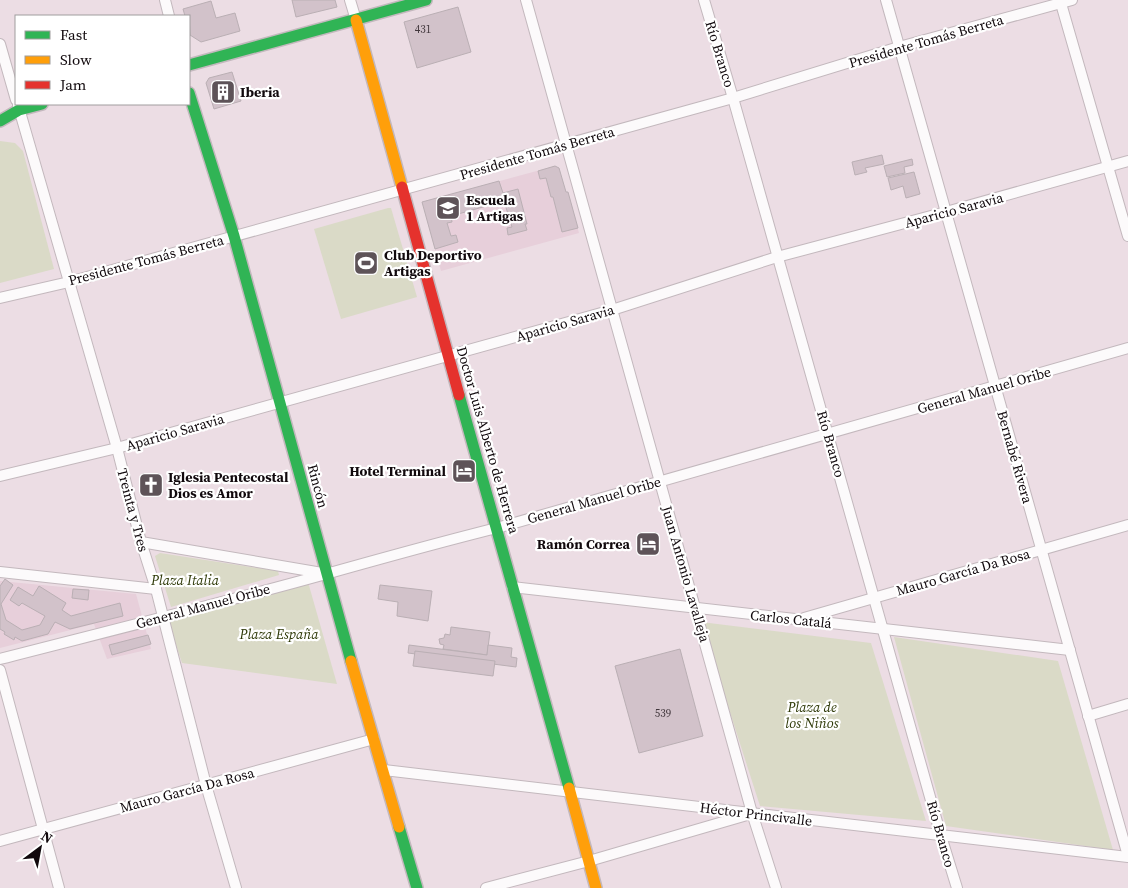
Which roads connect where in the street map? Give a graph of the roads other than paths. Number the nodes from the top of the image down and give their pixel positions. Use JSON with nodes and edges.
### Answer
{"nodes":[{"id":1,"x":165,"y":0,"type":"edge"},
{"id":2,"x":350,"y":0,"type":"edge"},
{"id":3,"x":426,"y":0,"type":"edge"},
{"id":4,"x":526,"y":0,"type":"edge"},
{"id":5,"x":704,"y":0,"type":"edge"},
{"id":6,"x":886,"y":0,"type":"edge"},
{"id":7,"x":1064,"y":1,"type":"edge"},
{"id":8,"x":169,"y":15,"type":"edge"},
{"id":9,"x":356,"y":20,"type":"junction"},
{"id":10,"x":0,"y":44,"type":"edge"},
{"id":11,"x":899,"y":47,"type":"junction"},
{"id":12,"x":190,"y":65,"type":"edge"},
{"id":13,"x":15,"y":95,"type":"edge"},
{"id":14,"x":190,"y":96,"type":"edge"},
{"id":15,"x":733,"y":98,"type":"junction"},
{"id":16,"x":18,"y":105,"type":"edge"},
{"id":17,"x":0,"y":109,"type":"edge"},
{"id":18,"x":0,"y":122,"type":"edge"},
{"id":19,"x":567,"y":144,"type":"junction"},
{"id":20,"x":1128,"y":161,"type":"edge"},
{"id":21,"x":1108,"y":166,"type":"junction"},
{"id":22,"x":402,"y":190,"type":"junction"},
{"id":23,"x":946,"y":212,"type":"junction"},
{"id":24,"x":234,"y":236,"type":"junction"},
{"id":25,"x":1128,"y":236,"type":"edge"},
{"id":26,"x":777,"y":257,"type":"junction"},
{"id":27,"x":69,"y":282,"type":"junction"},
{"id":28,"x":0,"y":298,"type":"edge"},
{"id":29,"x":612,"y":310,"type":"junction"},
{"id":30,"x":1128,"y":348,"type":"edge"},
{"id":31,"x":448,"y":356,"type":"junction"},
{"id":32,"x":995,"y":387,"type":"junction"},
{"id":33,"x":280,"y":402,"type":"junction"},
{"id":34,"x":828,"y":434,"type":"junction"},
{"id":35,"x":117,"y":448,"type":"junction"},
{"id":36,"x":0,"y":476,"type":"edge"},
{"id":37,"x":660,"y":481,"type":"junction"},
{"id":38,"x":1128,"y":525,"type":"edge"},
{"id":39,"x":497,"y":528,"type":"junction"},
{"id":40,"x":141,"y":542,"type":"junction"},
{"id":41,"x":1041,"y":550,"type":"junction"},
{"id":42,"x":0,"y":572,"type":"edge"},
{"id":43,"x":326,"y":574,"type":"junction"},
{"id":44,"x":512,"y":587,"type":"junction"},
{"id":45,"x":156,"y":589,"type":"junction"},
{"id":46,"x":874,"y":598,"type":"junction"},
{"id":47,"x":695,"y":608,"type":"junction"},
{"id":48,"x":162,"y":618,"type":"junction"},
{"id":49,"x":798,"y":619,"type":"junction"},
{"id":50,"x":883,"y":629,"type":"junction"},
{"id":51,"x":1070,"y":650,"type":"junction"},
{"id":52,"x":0,"y":659,"type":"edge"},
{"id":53,"x":0,"y":670,"type":"edge"},
{"id":54,"x":1128,"y":704,"type":"edge"},
{"id":55,"x":1088,"y":716,"type":"junction"},
{"id":56,"x":374,"y":739,"type":"junction"},
{"id":57,"x":384,"y":770,"type":"junction"},
{"id":58,"x":206,"y":785,"type":"junction"},
{"id":59,"x":570,"y":792,"type":"junction"},
{"id":60,"x":752,"y":814,"type":"junction"},
{"id":61,"x":43,"y":829,"type":"junction"},
{"id":62,"x":940,"y":836,"type":"junction"},
{"id":63,"x":0,"y":841,"type":"edge"},
{"id":64,"x":1128,"y":857,"type":"edge"},
{"id":65,"x":589,"y":861,"type":"junction"},
{"id":66,"x":59,"y":888,"type":"edge"},
{"id":67,"x":236,"y":888,"type":"edge"},
{"id":68,"x":417,"y":888,"type":"edge"},
{"id":69,"x":486,"y":888,"type":"edge"},
{"id":70,"x":596,"y":888,"type":"edge"},
{"id":71,"x":776,"y":888,"type":"edge"},
{"id":72,"x":957,"y":888,"type":"edge"}],
"edges":[{"from":1,"to":8,"type":"street"},
{"from":2,"to":9,"type":"street","name":"Doctor Luis Alberto de Herrera"},
{"from":3,"to":9,"type":"main road"},
{"from":4,"to":19,"type":"street","name":"Juan Antonio Lavalleja"},
{"from":5,"to":15,"type":"street","name":"Río Branco"},
{"from":6,"to":11,"type":"street","name":"Bernabé Rivera"},
{"from":7,"to":11,"type":"street","name":"Presidente Tomás Berreta"},
{"from":7,"to":21,"type":"street"},
{"from":9,"to":12,"type":"main road"},
{"from":9,"to":22,"type":"main road","name":"Doctor Luis Alberto de Herrera"},
{"from":10,"to":13,"type":"street","name":"Treinta y Tres"},
{"from":11,"to":15,"type":"street","name":"Presidente Tomás Berreta"},
{"from":11,"to":23,"type":"street","name":"Bernabé Rivera"},
{"from":14,"to":24,"type":"main road","name":"Rincón"},
{"from":15,"to":19,"type":"street","name":"Presidente Tomás Berreta"},
{"from":15,"to":26,"type":"street","name":"Río Branco"},
{"from":16,"to":17,"type":"main road"},
{"from":16,"to":18,"type":"main road"},
{"from":16,"to":27,"type":"street","name":"Treinta y Tres"},
{"from":19,"to":22,"type":"street","name":"Presidente Tomás Berreta"},
{"from":19,"to":29,"type":"street","name":"Juan Antonio Lavalleja"},
{"from":20,"to":21,"type":"street","name":"Aparicio Saravia"},
{"from":21,"to":23,"type":"street","name":"Aparicio Saravia"},
{"from":21,"to":25,"type":"street"},
{"from":22,"to":24,"type":"street","name":"Presidente Tomás Berreta"},
{"from":22,"to":31,"type":"main road","name":"Doctor Luis Alberto de Herrera"},
{"from":23,"to":26,"type":"street","name":"Aparicio Saravia"},
{"from":23,"to":32,"type":"street","name":"Bernabé Rivera"},
{"from":24,"to":27,"type":"street","name":"Presidente Tomás Berreta"},
{"from":24,"to":33,"type":"main road","name":"Rincón"},
{"from":26,"to":29,"type":"street","name":"Aparicio Saravia"},
{"from":26,"to":34,"type":"street","name":"Río Branco"},
{"from":27,"to":28,"type":"street","name":"Presidente Tomás Berreta"},
{"from":27,"to":35,"type":"street","name":"Treinta y Tres"},
{"from":29,"to":31,"type":"street","name":"Aparicio Saravia"},
{"from":29,"to":37,"type":"street","name":"Juan Antonio Lavalleja"},
{"from":30,"to":32,"type":"street","name":"General Manuel Oribe"},
{"from":31,"to":33,"type":"street","name":"Aparicio Saravia"},
{"from":31,"to":39,"type":"main road","name":"Doctor Luis Alberto de Herrera"},
{"from":32,"to":34,"type":"street","name":"General Manuel Oribe"},
{"from":32,"to":41,"type":"street","name":"Bernabé Rivera"},
{"from":33,"to":35,"type":"street","name":"Aparicio Saravia"},
{"from":33,"to":43,"type":"main road","name":"Rincón"},
{"from":34,"to":37,"type":"street","name":"General Manuel Oribe"},
{"from":34,"to":46,"type":"street","name":"Río Branco"},
{"from":35,"to":36,"type":"street","name":"Aparicio Saravia"},
{"from":35,"to":40,"type":"street","name":"Treinta y Tres"},
{"from":37,"to":39,"type":"street","name":"General Manuel Oribe"},
{"from":37,"to":47,"type":"street","name":"Juan Antonio Lavalleja"},
{"from":38,"to":41,"type":"street","name":"Mauro García Da Rosa"},
{"from":39,"to":43,"type":"street","name":"General Manuel Oribe"},
{"from":39,"to":44,"type":"main road","name":"Doctor Luis Alberto de Herrera"},
{"from":40,"to":43,"type":"street"},
{"from":40,"to":45,"type":"street","name":"Treinta y Tres"},
{"from":41,"to":46,"type":"street","name":"Mauro García Da Rosa"},
{"from":41,"to":51,"type":"street","name":"Bernabé Rivera"},
{"from":42,"to":45,"type":"street"},
{"from":43,"to":48,"type":"street","name":"General Manuel Oribe"},
{"from":43,"to":56,"type":"main road","name":"Rincón"},
{"from":44,"to":47,"type":"street","name":"Carlos Catalá"},
{"from":44,"to":59,"type":"main road","name":"Doctor Luis Alberto de Herrera"},
{"from":45,"to":48,"type":"street","name":"Treinta y Tres"},
{"from":46,"to":49,"type":"street","name":"Mauro García Da Rosa"},
{"from":46,"to":50,"type":"street","name":"Río Branco"},
{"from":47,"to":49,"type":"street","name":"Carlos Catalá"},
{"from":47,"to":60,"type":"street","name":"Juan Antonio Lavalleja"},
{"from":48,"to":52,"type":"street","name":"General Manuel Oribe"},
{"from":48,"to":58,"type":"street","name":"Treinta y Tres"},
{"from":49,"to":50,"type":"street","name":"Carlos Catalá"},
{"from":50,"to":51,"type":"street","name":"Carlos Catalá"},
{"from":50,"to":62,"type":"street","name":"Río Branco"},
{"from":51,"to":55,"type":"street","name":"Bernabé Rivera"},
{"from":53,"to":61,"type":"street"},
{"from":54,"to":55,"type":"street"},
{"from":55,"to":64,"type":"street","name":"Bernabé Rivera"},
{"from":56,"to":57,"type":"main road","name":"Rincón"},
{"from":56,"to":58,"type":"street","name":"Mauro García Da Rosa"},
{"from":57,"to":59,"type":"street","name":"Héctor Princivalle"},
{"from":57,"to":68,"type":"main road","name":"Rincón"},
{"from":58,"to":61,"type":"street","name":"Mauro García Da Rosa"},
{"from":58,"to":67,"type":"street","name":"Treinta y Tres"},
{"from":59,"to":60,"type":"street","name":"Héctor Princivalle"},
{"from":59,"to":65,"type":"main road","name":"Doctor Luis Alberto de Herrera"},
{"from":60,"to":62,"type":"street","name":"Héctor Princivalle"},
{"from":60,"to":65,"type":"street"},
{"from":60,"to":71,"type":"street","name":"Juan Antonio Lavalleja"},
{"from":61,"to":63,"type":"street","name":"Mauro García Da Rosa"},
{"from":61,"to":66,"type":"street"},
{"from":62,"to":64,"type":"street","name":"Héctor Princivalle"},
{"from":62,"to":72,"type":"street","name":"Río Branco"},
{"from":65,"to":69,"type":"street"},
{"from":65,"to":70,"type":"main road","name":"Doctor Luis Alberto de Herrera"}]}
